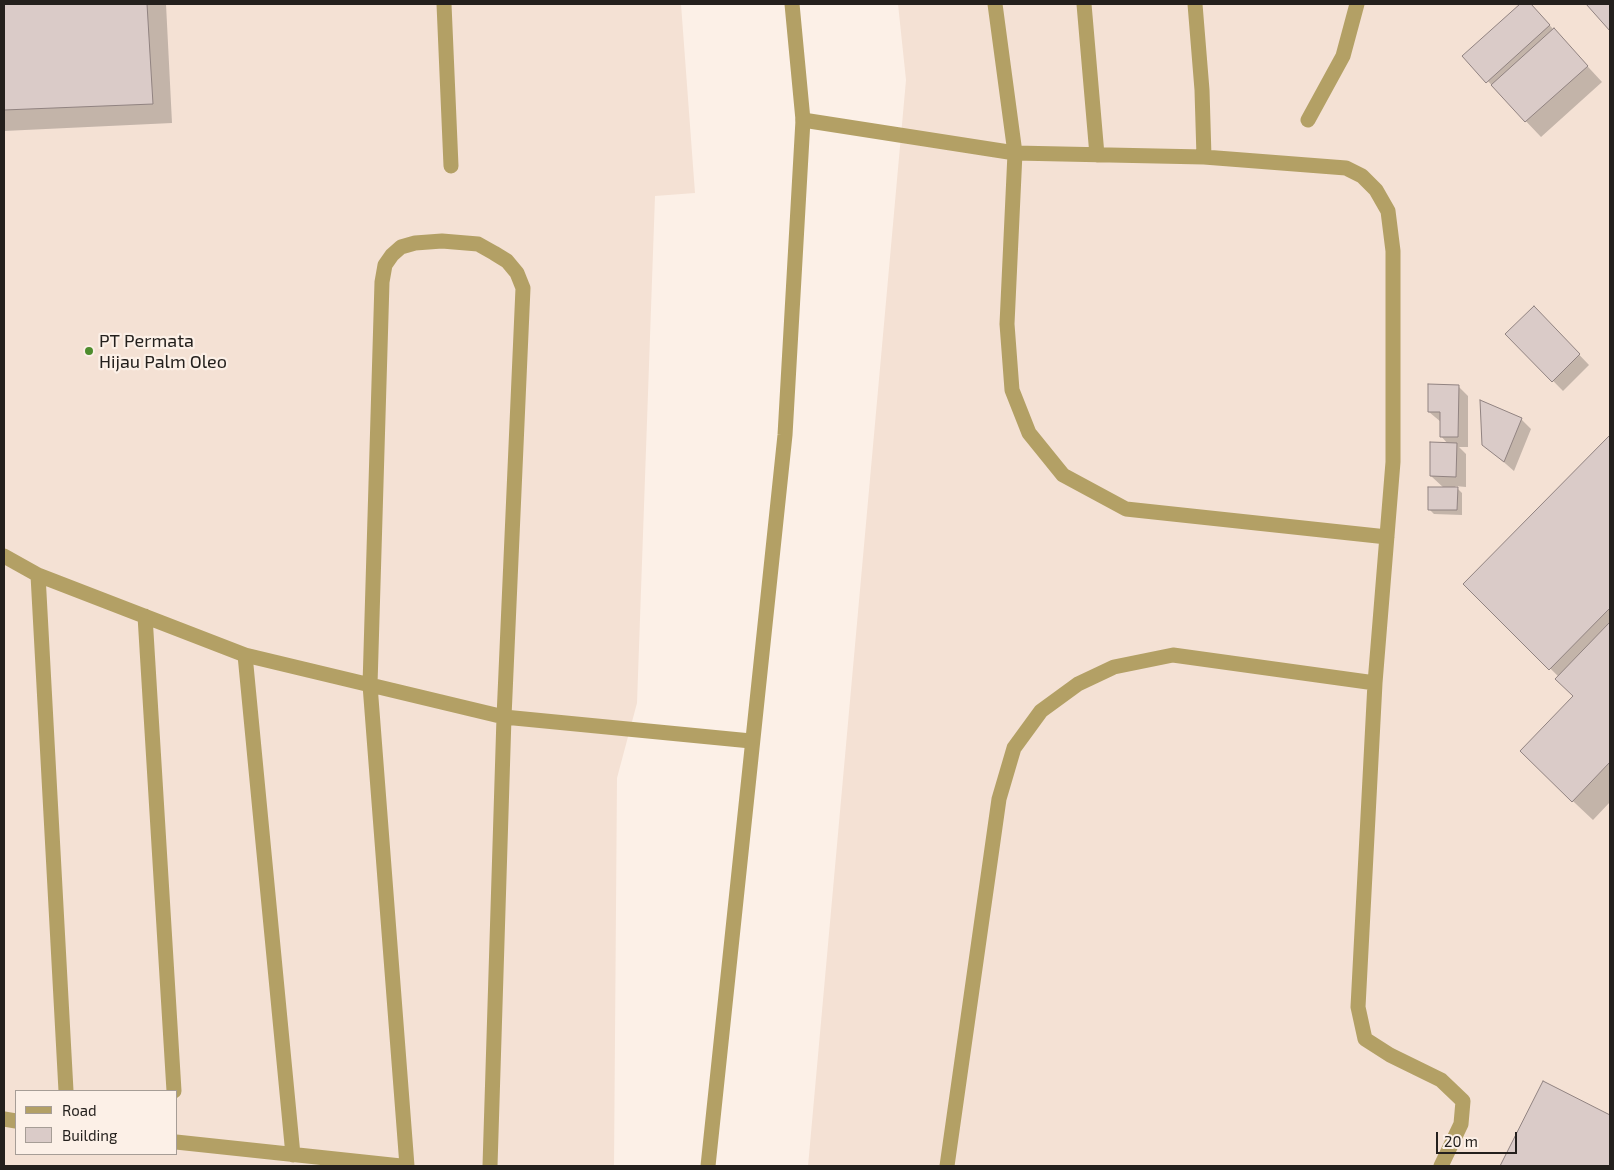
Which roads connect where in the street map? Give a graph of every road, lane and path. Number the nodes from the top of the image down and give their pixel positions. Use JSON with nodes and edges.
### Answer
{"nodes":[{"id":1,"x":444,"y":4,"type":"edge"},
{"id":2,"x":792,"y":4,"type":"edge"},
{"id":3,"x":994,"y":4,"type":"edge"},
{"id":4,"x":1084,"y":4,"type":"edge"},
{"id":5,"x":1195,"y":4,"type":"edge"},
{"id":6,"x":1357,"y":4,"type":"edge"},
{"id":7,"x":803,"y":120,"type":"junction"},
{"id":8,"x":1308,"y":120,"type":"dead end"},
{"id":9,"x":1015,"y":153,"type":"junction"},
{"id":10,"x":1097,"y":155,"type":"junction"},
{"id":11,"x":1204,"y":157,"type":"junction"},
{"id":12,"x":451,"y":166,"type":"dead end"},
{"id":13,"x":1387,"y":537,"type":"junction"},
{"id":14,"x":4,"y":556,"type":"edge"},
{"id":15,"x":38,"y":575,"type":"junction"},
{"id":16,"x":145,"y":616,"type":"junction"},
{"id":17,"x":245,"y":655,"type":"junction"},
{"id":18,"x":1375,"y":683,"type":"junction"},
{"id":19,"x":370,"y":685,"type":"junction"},
{"id":20,"x":504,"y":717,"type":"junction"},
{"id":21,"x":751,"y":741,"type":"junction"},
{"id":22,"x":66,"y":1090,"type":"edge"},
{"id":23,"x":174,"y":1090,"type":"edge"},
{"id":24,"x":178,"y":1142,"type":"edge"},
{"id":25,"x":293,"y":1154,"type":"junction"},
{"id":26,"x":401,"y":1166,"type":"edge"},
{"id":27,"x":407,"y":1166,"type":"edge"},
{"id":28,"x":490,"y":1166,"type":"edge"},
{"id":29,"x":708,"y":1166,"type":"edge"},
{"id":30,"x":947,"y":1166,"type":"edge"},
{"id":31,"x":1442,"y":1166,"type":"edge"}],
"edges":[{"from":1,"to":12,"type":"street"},
{"from":2,"to":7,"type":"street"},
{"from":3,"to":9,"type":"street"},
{"from":4,"to":10,"type":"street"},
{"from":5,"to":11,"type":"street"},
{"from":6,"to":8,"type":"street"},
{"from":7,"to":9,"type":"street"},
{"from":7,"to":21,"type":"street"},
{"from":9,"to":10,"type":"street"},
{"from":9,"to":13,"type":"street"},
{"from":10,"to":11,"type":"street"},
{"from":11,"to":13,"type":"street"},
{"from":13,"to":18,"type":"street"},
{"from":14,"to":15,"type":"street"},
{"from":15,"to":16,"type":"street"},
{"from":15,"to":22,"type":"street"},
{"from":16,"to":17,"type":"street"},
{"from":16,"to":23,"type":"street"},
{"from":17,"to":19,"type":"street"},
{"from":17,"to":25,"type":"street"},
{"from":18,"to":30,"type":"street"},
{"from":18,"to":31,"type":"street"},
{"from":19,"to":20,"type":"street"},
{"from":19,"to":20,"type":"street"},
{"from":19,"to":27,"type":"street"},
{"from":20,"to":21,"type":"street"},
{"from":20,"to":28,"type":"street"},
{"from":21,"to":29,"type":"street"},
{"from":24,"to":25,"type":"street"},
{"from":25,"to":26,"type":"street"}]}
